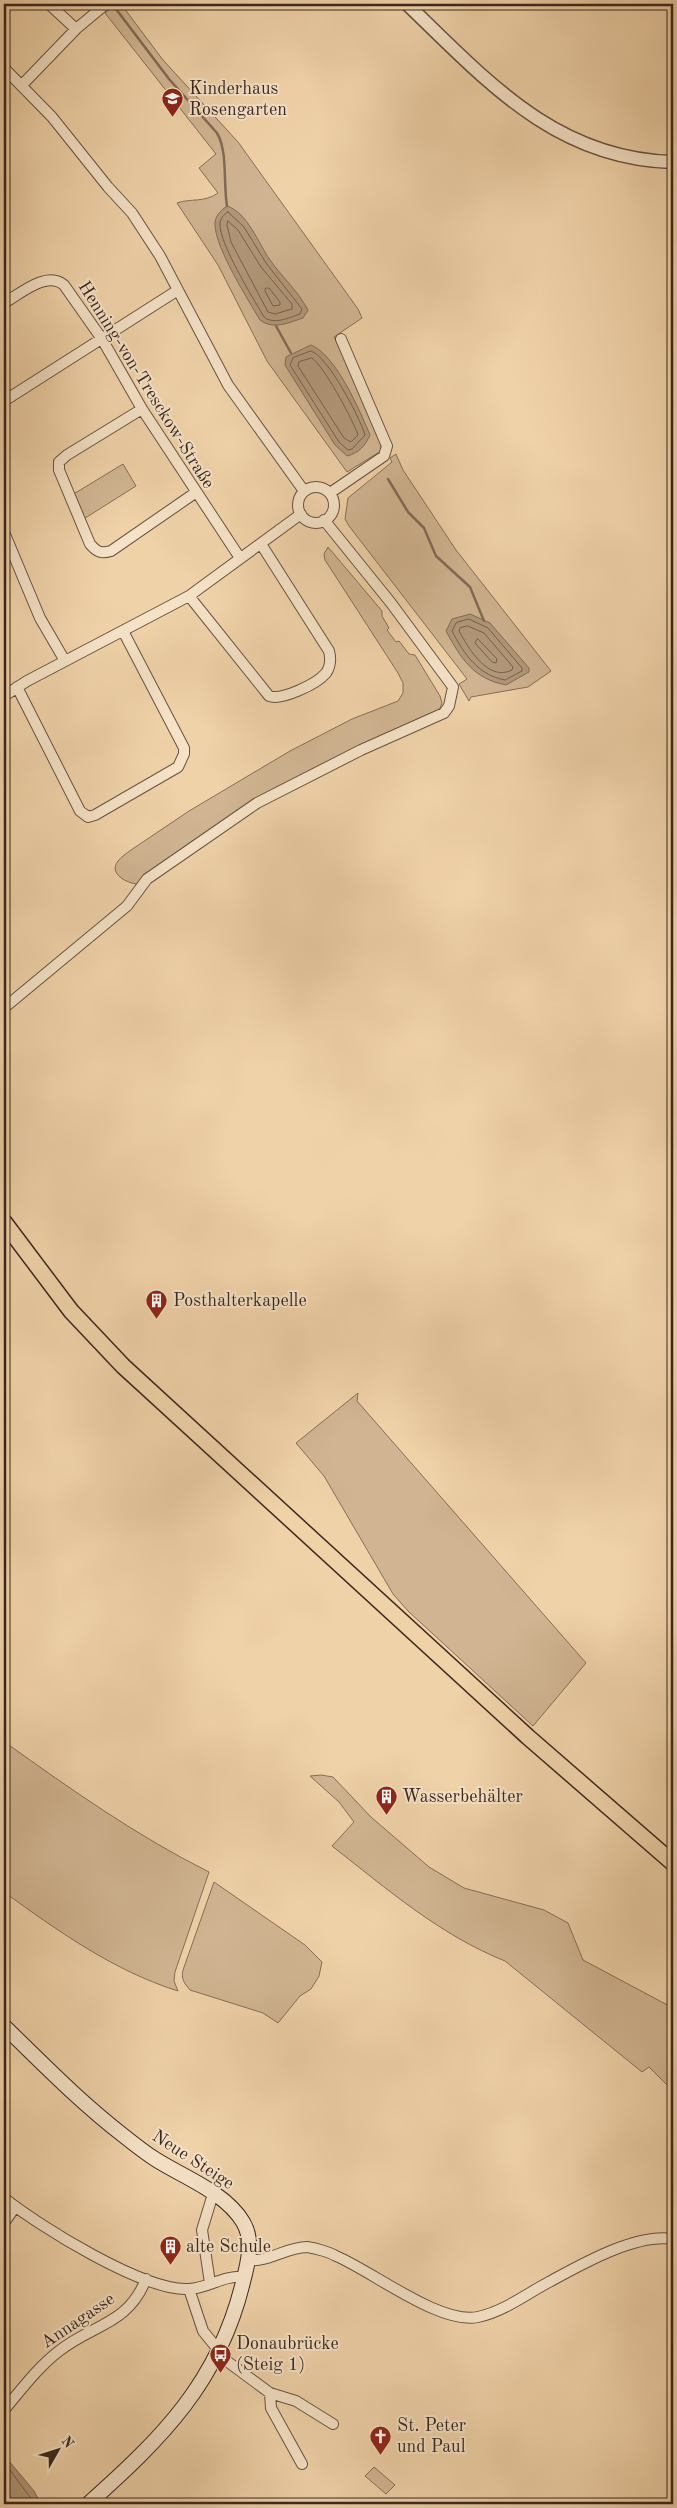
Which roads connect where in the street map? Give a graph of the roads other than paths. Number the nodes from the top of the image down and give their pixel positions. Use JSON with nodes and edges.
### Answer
{"nodes":[{"id":1,"x":49,"y":4,"type":"edge"},
{"id":2,"x":106,"y":4,"type":"edge"},
{"id":3,"x":407,"y":4,"type":"edge"},
{"id":4,"x":76,"y":29,"type":"junction"},
{"id":5,"x":4,"y":68,"type":"edge"},
{"id":6,"x":22,"y":85,"type":"junction"},
{"id":7,"x":673,"y":162,"type":"edge"},
{"id":8,"x":178,"y":290,"type":"junction"},
{"id":9,"x":4,"y":303,"type":"edge"},
{"id":10,"x":341,"y":338,"type":"dead end"},
{"id":11,"x":102,"y":339,"type":"junction"},
{"id":12,"x":4,"y":401,"type":"edge"},
{"id":13,"x":142,"y":409,"type":"junction"},
{"id":14,"x":304,"y":491,"type":"junction"},
{"id":15,"x":195,"y":493,"type":"junction"},
{"id":16,"x":330,"y":494,"type":"junction"},
{"id":17,"x":301,"y":514,"type":"junction"},
{"id":18,"x":324,"y":520,"type":"junction"},
{"id":19,"x":4,"y":532,"type":"edge"},
{"id":20,"x":261,"y":544,"type":"junction"},
{"id":21,"x":240,"y":558,"type":"junction"},
{"id":22,"x":190,"y":596,"type":"junction"},
{"id":23,"x":123,"y":631,"type":"junction"},
{"id":24,"x":65,"y":661,"type":"junction"},
{"id":25,"x":17,"y":688,"type":"junction"},
{"id":26,"x":4,"y":696,"type":"edge"},
{"id":27,"x":4,"y":1008,"type":"edge"},
{"id":28,"x":4,"y":1222,"type":"edge"},
{"id":29,"x":673,"y":1863,"type":"edge"},
{"id":30,"x":4,"y":2026,"type":"edge"},
{"id":31,"x":213,"y":2194,"type":"junction"},
{"id":32,"x":4,"y":2198,"type":"edge"},
{"id":33,"x":15,"y":2208,"type":"junction"},
{"id":34,"x":4,"y":2223,"type":"edge"},
{"id":35,"x":673,"y":2239,"type":"edge"},
{"id":36,"x":248,"y":2260,"type":"junction"},
{"id":37,"x":244,"y":2277,"type":"junction"},
{"id":38,"x":146,"y":2279,"type":"junction"},
{"id":39,"x":210,"y":2284,"type":"junction"},
{"id":40,"x":189,"y":2289,"type":"junction"},
{"id":41,"x":218,"y":2351,"type":"junction"},
{"id":42,"x":270,"y":2393,"type":"junction"},
{"id":43,"x":4,"y":2410,"type":"edge"},
{"id":44,"x":333,"y":2424,"type":"dead end"},
{"id":45,"x":302,"y":2464,"type":"dead end"},
{"id":46,"x":88,"y":2504,"type":"edge"}],
"edges":[{"from":1,"to":4,"type":"street"},
{"from":2,"to":4,"type":"street"},
{"from":3,"to":7,"type":"street"},
{"from":4,"to":6,"type":"street"},
{"from":5,"to":6,"type":"street"},
{"from":6,"to":8,"type":"street"},
{"from":8,"to":11,"type":"street"},
{"from":8,"to":14,"type":"street"},
{"from":9,"to":11,"type":"street","name":"Henning-von-Tresckow-Straße"},
{"from":10,"to":16,"type":"street"},
{"from":11,"to":12,"type":"street"},
{"from":11,"to":13,"type":"street","name":"Henning-von-Tresckow-Straße"},
{"from":13,"to":15,"type":"street","name":"Henning-von-Tresckow-Straße"},
{"from":13,"to":15,"type":"street"},
{"from":14,"to":16,"type":"street"},
{"from":14,"to":17,"type":"street"},
{"from":15,"to":21,"type":"street","name":"Henning-von-Tresckow-Straße"},
{"from":16,"to":18,"type":"street"},
{"from":17,"to":18,"type":"street"},
{"from":17,"to":20,"type":"street"},
{"from":18,"to":27,"type":"street"},
{"from":19,"to":24,"type":"street"},
{"from":20,"to":21,"type":"street"},
{"from":20,"to":22,"type":"street"},
{"from":21,"to":22,"type":"street"},
{"from":22,"to":23,"type":"street"},
{"from":23,"to":24,"type":"street"},
{"from":23,"to":25,"type":"street"},
{"from":24,"to":25,"type":"street"},
{"from":25,"to":26,"type":"street"},
{"from":28,"to":29,"type":"main road"},
{"from":30,"to":31,"type":"main road","name":"Neue Steige"},
{"from":31,"to":36,"type":"main road","name":"Neue Steige"},
{"from":31,"to":39,"type":"street"},
{"from":32,"to":33,"type":"street"},
{"from":33,"to":34,"type":"street"},
{"from":33,"to":38,"type":"street"},
{"from":35,"to":36,"type":"street"},
{"from":36,"to":37,"type":"main road","name":"Neue Steige"},
{"from":37,"to":39,"type":"street"},
{"from":37,"to":41,"type":"main road","name":"Neue Steige"},
{"from":38,"to":40,"type":"street"},
{"from":38,"to":43,"type":"street","name":"Annagasse"},
{"from":39,"to":40,"type":"street"},
{"from":40,"to":41,"type":"street"},
{"from":41,"to":42,"type":"street"},
{"from":41,"to":46,"type":"main road","name":"Neue Steige"},
{"from":42,"to":44,"type":"street"},
{"from":42,"to":45,"type":"street"}]}
